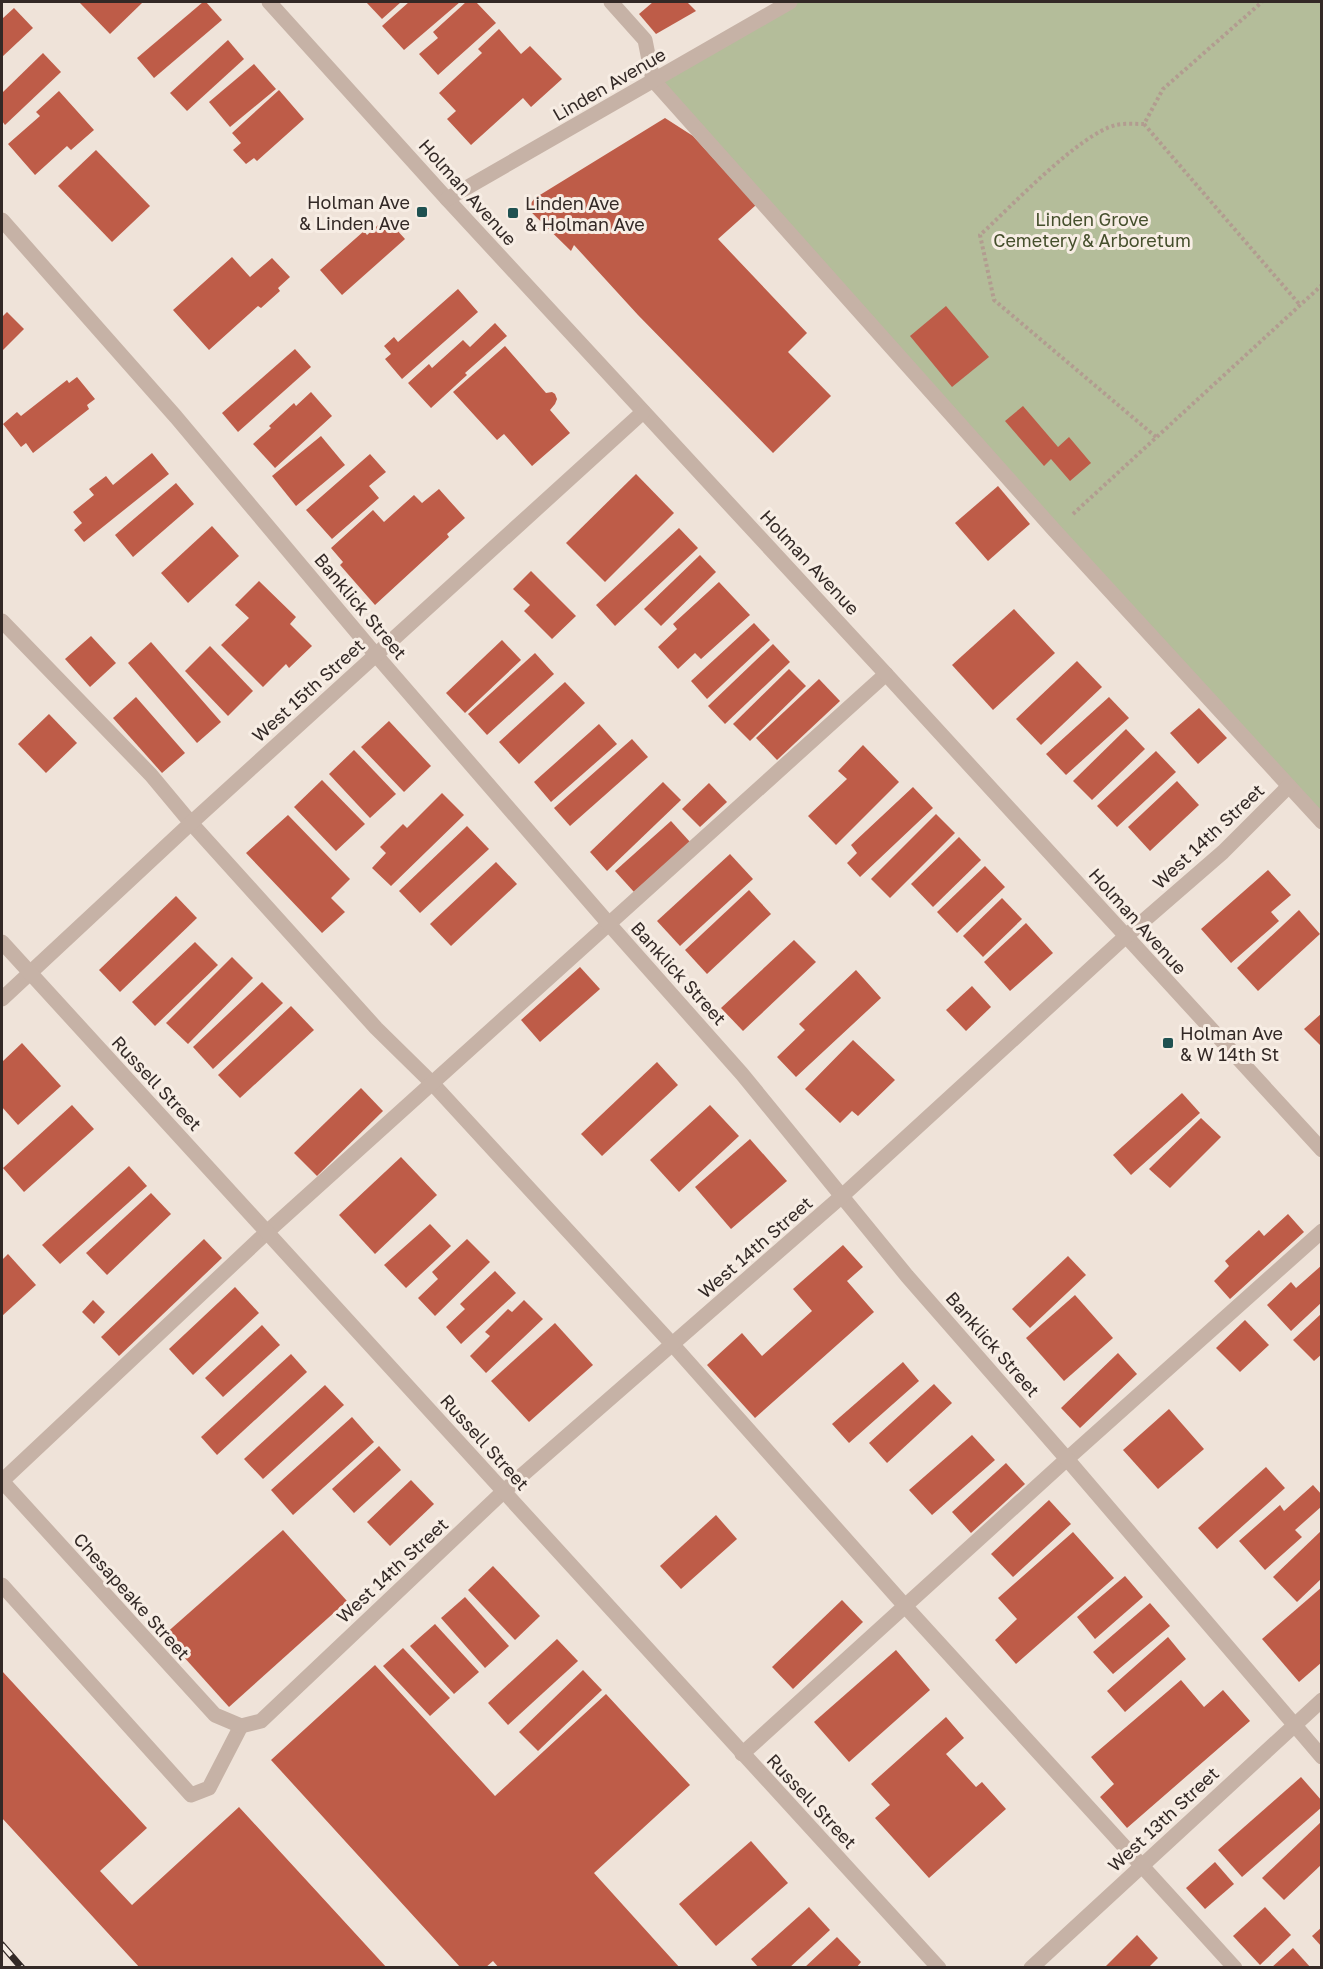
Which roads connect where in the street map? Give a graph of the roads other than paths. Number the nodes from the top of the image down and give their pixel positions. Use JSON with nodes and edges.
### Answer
{"nodes":[{"id":1,"x":269,"y":2,"type":"edge"},
{"id":2,"x":611,"y":2,"type":"edge"},
{"id":3,"x":790,"y":2,"type":"edge"},
{"id":4,"x":653,"y":80,"type":"junction"},
{"id":5,"x":447,"y":199,"type":"junction"},
{"id":6,"x":2,"y":220,"type":"edge"},
{"id":7,"x":644,"y":412,"type":"junction"},
{"id":8,"x":2,"y":621,"type":"edge"},
{"id":9,"x":376,"y":655,"type":"junction"},
{"id":10,"x":886,"y":674,"type":"junction"},
{"id":11,"x":1289,"y":786,"type":"junction"},
{"id":12,"x":1322,"y":822,"type":"edge"},
{"id":13,"x":191,"y":823,"type":"junction"},
{"id":14,"x":609,"y":924,"type":"junction"},
{"id":15,"x":1125,"y":937,"type":"junction"},
{"id":16,"x":2,"y":942,"type":"edge"},
{"id":17,"x":30,"y":973,"type":"junction"},
{"id":18,"x":2,"y":999,"type":"edge"},
{"id":19,"x":432,"y":1083,"type":"junction"},
{"id":20,"x":1322,"y":1150,"type":"edge"},
{"id":21,"x":842,"y":1196,"type":"junction"},
{"id":22,"x":1322,"y":1231,"type":"edge"},
{"id":23,"x":267,"y":1232,"type":"junction"},
{"id":24,"x":673,"y":1345,"type":"junction"},
{"id":25,"x":1067,"y":1458,"type":"junction"},
{"id":26,"x":2,"y":1481,"type":"edge"},
{"id":27,"x":504,"y":1491,"type":"junction"},
{"id":28,"x":2,"y":1585,"type":"edge"},
{"id":29,"x":904,"y":1606,"type":"junction"},
{"id":30,"x":1322,"y":1700,"type":"edge"},
{"id":31,"x":1294,"y":1725,"type":"junction"},
{"id":32,"x":241,"y":1726,"type":"junction"},
{"id":33,"x":742,"y":1754,"type":"junction"},
{"id":34,"x":1322,"y":1757,"type":"edge"},
{"id":35,"x":1141,"y":1866,"type":"junction"},
{"id":36,"x":939,"y":1968,"type":"edge"},
{"id":37,"x":1030,"y":1968,"type":"edge"},
{"id":38,"x":1235,"y":1968,"type":"edge"}],
"edges":[{"from":1,"to":5,"type":"street","name":"Holman Avenue"},
{"from":2,"to":4,"type":"street"},
{"from":3,"to":4,"type":"street","name":"Linden Avenue"},
{"from":4,"to":5,"type":"street","name":"Linden Avenue"},
{"from":4,"to":11,"type":"street"},
{"from":5,"to":7,"type":"street","name":"Holman Avenue"},
{"from":6,"to":9,"type":"street","name":"Banklick Street"},
{"from":7,"to":9,"type":"street","name":"West 15th Street"},
{"from":7,"to":10,"type":"street","name":"Holman Avenue"},
{"from":8,"to":13,"type":"street"},
{"from":9,"to":13,"type":"street","name":"West 15th Street"},
{"from":9,"to":14,"type":"street","name":"Banklick Street"},
{"from":10,"to":14,"type":"street"},
{"from":10,"to":15,"type":"street","name":"Holman Avenue"},
{"from":11,"to":12,"type":"street"},
{"from":11,"to":15,"type":"street","name":"West 14th Street"},
{"from":13,"to":17,"type":"street","name":"West 15th Street"},
{"from":13,"to":19,"type":"street"},
{"from":14,"to":19,"type":"street"},
{"from":14,"to":21,"type":"street","name":"Banklick Street"},
{"from":15,"to":20,"type":"street","name":"Holman Avenue"},
{"from":15,"to":21,"type":"street","name":"West 14th Street"},
{"from":16,"to":17,"type":"street","name":"Russell Street"},
{"from":17,"to":18,"type":"street","name":"West 15th Street"},
{"from":17,"to":23,"type":"street","name":"Russell Street"},
{"from":19,"to":23,"type":"street"},
{"from":19,"to":24,"type":"street"},
{"from":21,"to":24,"type":"street","name":"West 14th Street"},
{"from":21,"to":25,"type":"street","name":"Banklick Street"},
{"from":22,"to":25,"type":"street"},
{"from":23,"to":26,"type":"street"},
{"from":23,"to":27,"type":"street","name":"Russell Street"},
{"from":24,"to":27,"type":"street","name":"West 14th Street"},
{"from":24,"to":29,"type":"street"},
{"from":25,"to":29,"type":"street"},
{"from":25,"to":31,"type":"street","name":"Banklick Street"},
{"from":26,"to":32,"type":"street","name":"Chesapeake Street"},
{"from":27,"to":32,"type":"street","name":"West 14th Street"},
{"from":27,"to":33,"type":"street","name":"Russell Street"},
{"from":28,"to":32,"type":"street"},
{"from":29,"to":33,"type":"street"},
{"from":29,"to":35,"type":"street"},
{"from":30,"to":31,"type":"street","name":"West 13th Street"},
{"from":31,"to":34,"type":"street","name":"Banklick Street"},
{"from":31,"to":35,"type":"street","name":"West 13th Street"},
{"from":33,"to":36,"type":"street","name":"Russell Street"},
{"from":35,"to":37,"type":"street","name":"West 13th Street"},
{"from":35,"to":38,"type":"street"}]}
